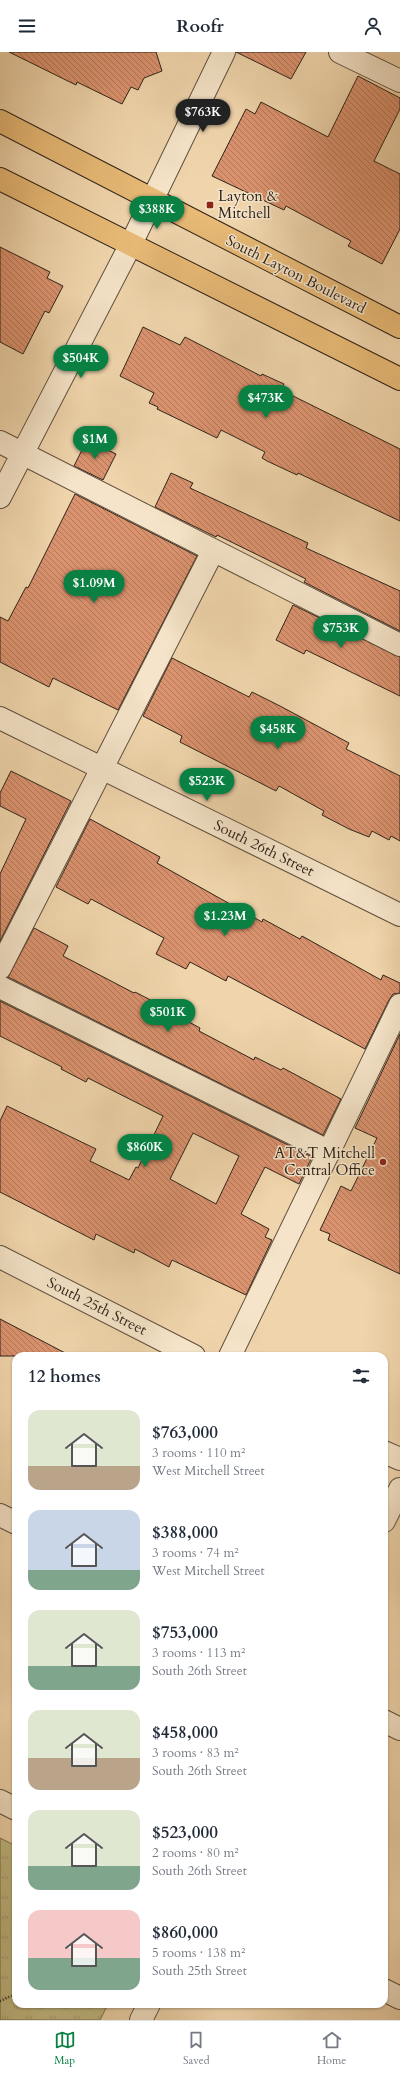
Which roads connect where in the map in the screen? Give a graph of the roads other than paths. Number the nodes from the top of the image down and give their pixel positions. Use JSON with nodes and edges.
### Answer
{"nodes":[{"id":1,"x":224,"y":52,"type":"edge"},
{"id":2,"x":340,"y":52,"type":"edge"},
{"id":3,"x":400,"y":81,"type":"edge"},
{"id":4,"x":0,"y":121,"type":"edge"},
{"id":5,"x":0,"y":179,"type":"edge"},
{"id":6,"x":152,"y":200,"type":"junction"},
{"id":7,"x":131,"y":244,"type":"junction"},
{"id":8,"x":400,"y":327,"type":"edge"},
{"id":9,"x":400,"y":379,"type":"edge"},
{"id":10,"x":0,"y":442,"type":"edge"},
{"id":11,"x":22,"y":454,"type":"junction"},
{"id":12,"x":0,"y":497,"type":"edge"},
{"id":13,"x":213,"y":551,"type":"junction"},
{"id":14,"x":400,"y":645,"type":"edge"},
{"id":15,"x":0,"y":718,"type":"edge"},
{"id":16,"x":103,"y":770,"type":"junction"},
{"id":17,"x":400,"y":915,"type":"edge"},
{"id":18,"x":0,"y":968,"type":"edge"},
{"id":19,"x":0,"y":987,"type":"edge"},
{"id":20,"x":400,"y":1005,"type":"edge"},
{"id":21,"x":330,"y":1152,"type":"junction"},
{"id":22,"x":0,"y":1257,"type":"edge"},
{"id":23,"x":186,"y":1352,"type":"edge"},
{"id":24,"x":232,"y":1352,"type":"edge"},
{"id":25,"x":388,"y":1454,"type":"edge"},
{"id":26,"x":400,"y":1459,"type":"edge"},
{"id":27,"x":400,"y":1489,"type":"edge"},
{"id":28,"x":388,"y":1513,"type":"edge"},
{"id":29,"x":0,"y":1515,"type":"edge"},
{"id":30,"x":12,"y":1521,"type":"edge"},
{"id":31,"x":388,"y":1723,"type":"edge"},
{"id":32,"x":400,"y":1729,"type":"edge"},
{"id":33,"x":388,"y":1992,"type":"edge"},
{"id":34,"x":400,"y":1998,"type":"edge"},
{"id":35,"x":147,"y":2008,"type":"edge"},
{"id":36,"x":141,"y":2020,"type":"edge"}],
"edges":[{"from":1,"to":6,"type":"street"},
{"from":2,"to":3,"type":"street"},
{"from":4,"to":6,"type":"main road","name":"South Layton Boulevard"},
{"from":5,"to":7,"type":"main road"},
{"from":6,"to":7,"type":"street"},
{"from":6,"to":8,"type":"main road","name":"South Layton Boulevard"},
{"from":7,"to":9,"type":"main road"},
{"from":7,"to":11,"type":"street"},
{"from":10,"to":11,"type":"street"},
{"from":11,"to":12,"type":"street"},
{"from":11,"to":13,"type":"street"},
{"from":13,"to":14,"type":"street"},
{"from":13,"to":16,"type":"street"},
{"from":15,"to":16,"type":"street","name":"South 26th Street"},
{"from":16,"to":17,"type":"street","name":"South 26th Street"},
{"from":16,"to":18,"type":"street"},
{"from":19,"to":21,"type":"street"},
{"from":20,"to":21,"type":"street"},
{"from":21,"to":24,"type":"street"},
{"from":22,"to":23,"type":"street","name":"South 25th Street"},
{"from":25,"to":26,"type":"street"},
{"from":27,"to":28,"type":"street"},
{"from":29,"to":30,"type":"street"},
{"from":31,"to":32,"type":"street"},
{"from":33,"to":34,"type":"street"},
{"from":35,"to":36,"type":"street"}]}
